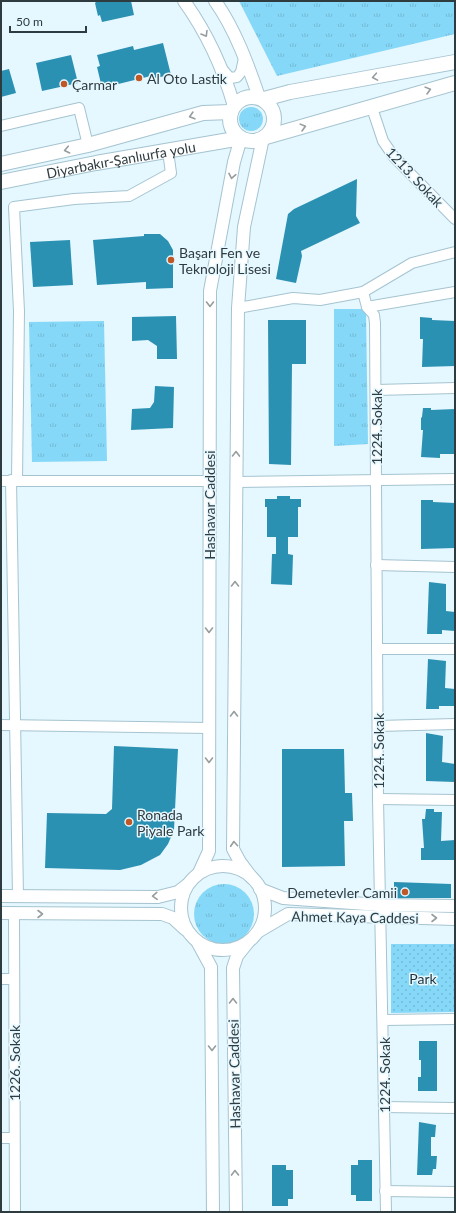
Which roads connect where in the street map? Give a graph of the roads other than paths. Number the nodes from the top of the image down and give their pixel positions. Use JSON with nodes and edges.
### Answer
{"nodes":[{"id":1,"x":184,"y":1,"type":"edge"},
{"id":2,"x":215,"y":1,"type":"edge"},
{"id":3,"x":244,"y":58,"type":"junction"},
{"id":4,"x":455,"y":62,"type":"edge"},
{"id":5,"x":222,"y":69,"type":"junction"},
{"id":6,"x":455,"y":83,"type":"edge"},
{"id":7,"x":261,"y":98,"type":"junction"},
{"id":8,"x":372,"y":108,"type":"junction"},
{"id":9,"x":232,"y":109,"type":"junction"},
{"id":10,"x":1,"y":126,"type":"edge"},
{"id":11,"x":241,"y":138,"type":"junction"},
{"id":12,"x":264,"y":138,"type":"junction"},
{"id":13,"x":88,"y":145,"type":"junction"},
{"id":14,"x":168,"y":151,"type":"junction"},
{"id":15,"x":1,"y":164,"type":"edge"},
{"id":16,"x":1,"y":182,"type":"edge"},
{"id":17,"x":455,"y":220,"type":"edge"},
{"id":18,"x":455,"y":252,"type":"edge"},
{"id":19,"x":363,"y":292,"type":"junction"},
{"id":20,"x":455,"y":292,"type":"edge"},
{"id":21,"x":367,"y":307,"type":"junction"},
{"id":22,"x":238,"y":308,"type":"junction"},
{"id":23,"x":455,"y":388,"type":"edge"},
{"id":24,"x":376,"y":390,"type":"junction"},
{"id":25,"x":455,"y":479,"type":"edge"},
{"id":26,"x":10,"y":480,"type":"edge"},
{"id":27,"x":376,"y":480,"type":"junction"},
{"id":28,"x":209,"y":481,"type":"junction"},
{"id":29,"x":236,"y":482,"type":"junction"},
{"id":30,"x":376,"y":565,"type":"junction"},
{"id":31,"x":455,"y":567,"type":"edge"},
{"id":32,"x":377,"y":649,"type":"junction"},
{"id":33,"x":455,"y":649,"type":"edge"},
{"id":34,"x":455,"y":724,"type":"edge"},
{"id":35,"x":1,"y":725,"type":"edge"},
{"id":36,"x":14,"y":725,"type":"junction"},
{"id":37,"x":378,"y":726,"type":"junction"},
{"id":38,"x":209,"y":728,"type":"junction"},
{"id":39,"x":378,"y":799,"type":"junction"},
{"id":40,"x":455,"y":800,"type":"edge"},
{"id":41,"x":200,"y":873,"type":"junction"},
{"id":42,"x":252,"y":878,"type":"junction"},
{"id":43,"x":190,"y":882,"type":"junction"},
{"id":44,"x":260,"y":889,"type":"junction"},
{"id":45,"x":1,"y":896,"type":"edge"},
{"id":46,"x":18,"y":896,"type":"junction"},
{"id":47,"x":380,"y":905,"type":"junction"},
{"id":48,"x":455,"y":906,"type":"edge"},
{"id":49,"x":1,"y":914,"type":"edge"},
{"id":50,"x":14,"y":914,"type":"junction"},
{"id":51,"x":380,"y":918,"type":"junction"},
{"id":52,"x":455,"y":919,"type":"edge"},
{"id":53,"x":259,"y":930,"type":"junction"},
{"id":54,"x":188,"y":933,"type":"junction"},
{"id":55,"x":249,"y":941,"type":"junction"},
{"id":56,"x":198,"y":943,"type":"junction"},
{"id":57,"x":1,"y":979,"type":"edge"},
{"id":58,"x":14,"y":979,"type":"junction"},
{"id":59,"x":455,"y":1019,"type":"edge"},
{"id":60,"x":384,"y":1020,"type":"junction"},
{"id":61,"x":384,"y":1107,"type":"junction"},
{"id":62,"x":455,"y":1108,"type":"edge"},
{"id":63,"x":1,"y":1138,"type":"edge"},
{"id":64,"x":14,"y":1138,"type":"junction"},
{"id":65,"x":385,"y":1191,"type":"junction"},
{"id":66,"x":455,"y":1192,"type":"edge"},
{"id":67,"x":15,"y":1212,"type":"edge"},
{"id":68,"x":213,"y":1212,"type":"edge"},
{"id":69,"x":236,"y":1212,"type":"edge"},
{"id":70,"x":386,"y":1212,"type":"edge"}],
"edges":[{"from":1,"to":5,"type":"main road","one_way":true},
{"from":2,"to":3,"type":"main road"},
{"from":3,"to":5,"type":"street"},
{"from":3,"to":7,"type":"main road"},
{"from":4,"to":7,"type":"highway","one_way":true},
{"from":5,"to":9,"type":"main road"},
{"from":8,"to":6,"type":"highway","one_way":true},
{"from":7,"to":9,"type":"highway"},
{"from":7,"to":12,"type":"highway"},
{"from":12,"to":8,"type":"highway","one_way":true},
{"from":8,"to":17,"type":"street","name":"1213. Sokak"},
{"from":9,"to":11,"type":"highway"},
{"from":9,"to":13,"type":"highway","name":"Diyarbakır-Şanlıurfa yolu","one_way":true},
{"from":10,"to":13,"type":"street"},
{"from":11,"to":12,"type":"highway"},
{"from":11,"to":14,"type":"highway","name":"Diyarbakır-Şanlıurfa yolu"},
{"from":11,"to":28,"type":"main road","name":"Hashavar Caddesi","one_way":true},
{"from":12,"to":22,"type":"main road"},
{"from":13,"to":15,"type":"highway","name":"Diyarbakır-Şanlıurfa yolu","one_way":true},
{"from":14,"to":16,"type":"highway","name":"Diyarbakır-Şanlıurfa yolu"},
{"from":14,"to":26,"type":"street"},
{"from":18,"to":19,"type":"street"},
{"from":19,"to":21,"type":"street","name":"1224. Sokak"},
{"from":19,"to":22,"type":"street"},
{"from":20,"to":21,"type":"street"},
{"from":21,"to":24,"type":"street","name":"1224. Sokak"},
{"from":29,"to":22,"type":"main road","one_way":true},
{"from":23,"to":24,"type":"street"},
{"from":24,"to":27,"type":"street","name":"1224. Sokak"},
{"from":25,"to":27,"type":"street"},
{"from":26,"to":28,"type":"street"},
{"from":26,"to":36,"type":"street"},
{"from":27,"to":29,"type":"street"},
{"from":27,"to":30,"type":"street","name":"1224. Sokak"},
{"from":28,"to":38,"type":"main road","name":"Hashavar Caddesi","one_way":true},
{"from":42,"to":29,"type":"main road","one_way":true},
{"from":30,"to":31,"type":"street"},
{"from":30,"to":32,"type":"street","name":"1224. Sokak"},
{"from":32,"to":33,"type":"street"},
{"from":32,"to":37,"type":"street","name":"1224. Sokak"},
{"from":34,"to":37,"type":"street"},
{"from":35,"to":36,"type":"street"},
{"from":36,"to":38,"type":"street"},
{"from":36,"to":46,"type":"street"},
{"from":37,"to":39,"type":"street","name":"1224. Sokak"},
{"from":38,"to":41,"type":"main road","name":"Hashavar Caddesi","one_way":true},
{"from":39,"to":40,"type":"street"},
{"from":39,"to":47,"type":"street","name":"1224. Sokak"},
{"from":41,"to":42,"type":"main road"},
{"from":41,"to":43,"type":"main road"},
{"from":42,"to":44,"type":"main road"},
{"from":43,"to":46,"type":"main road","one_way":true},
{"from":43,"to":54,"type":"main road"},
{"from":44,"to":47,"type":"main road","name":"Ahmet Kaya Caddesi"},
{"from":44,"to":53,"type":"main road"},
{"from":45,"to":46,"type":"main road"},
{"from":47,"to":48,"type":"main road","name":"Ahmet Kaya Caddesi"},
{"from":47,"to":51,"type":"street","name":"1224. Sokak"},
{"from":49,"to":50,"type":"main road"},
{"from":50,"to":54,"type":"main road","one_way":true},
{"from":50,"to":58,"type":"street","name":"1226. Sokak"},
{"from":51,"to":52,"type":"main road","name":"Ahmet Kaya Caddesi","one_way":true},
{"from":51,"to":53,"type":"main road","name":"Ahmet Kaya Caddesi"},
{"from":51,"to":60,"type":"street","name":"1224. Sokak"},
{"from":53,"to":55,"type":"main road"},
{"from":54,"to":56,"type":"main road"},
{"from":55,"to":56,"type":"main road"},
{"from":69,"to":55,"type":"main road","name":"Hashavar Caddesi","one_way":true},
{"from":56,"to":68,"type":"main road","name":"Hashavar Caddesi","one_way":true},
{"from":57,"to":58,"type":"street"},
{"from":58,"to":64,"type":"street","name":"1226. Sokak"},
{"from":59,"to":60,"type":"street"},
{"from":60,"to":61,"type":"street","name":"1224. Sokak"},
{"from":61,"to":62,"type":"street"},
{"from":61,"to":65,"type":"street","name":"1224. Sokak"},
{"from":63,"to":64,"type":"street"},
{"from":64,"to":67,"type":"street","name":"1226. Sokak"},
{"from":65,"to":66,"type":"street"},
{"from":65,"to":70,"type":"street","name":"1224. Sokak"}]}
